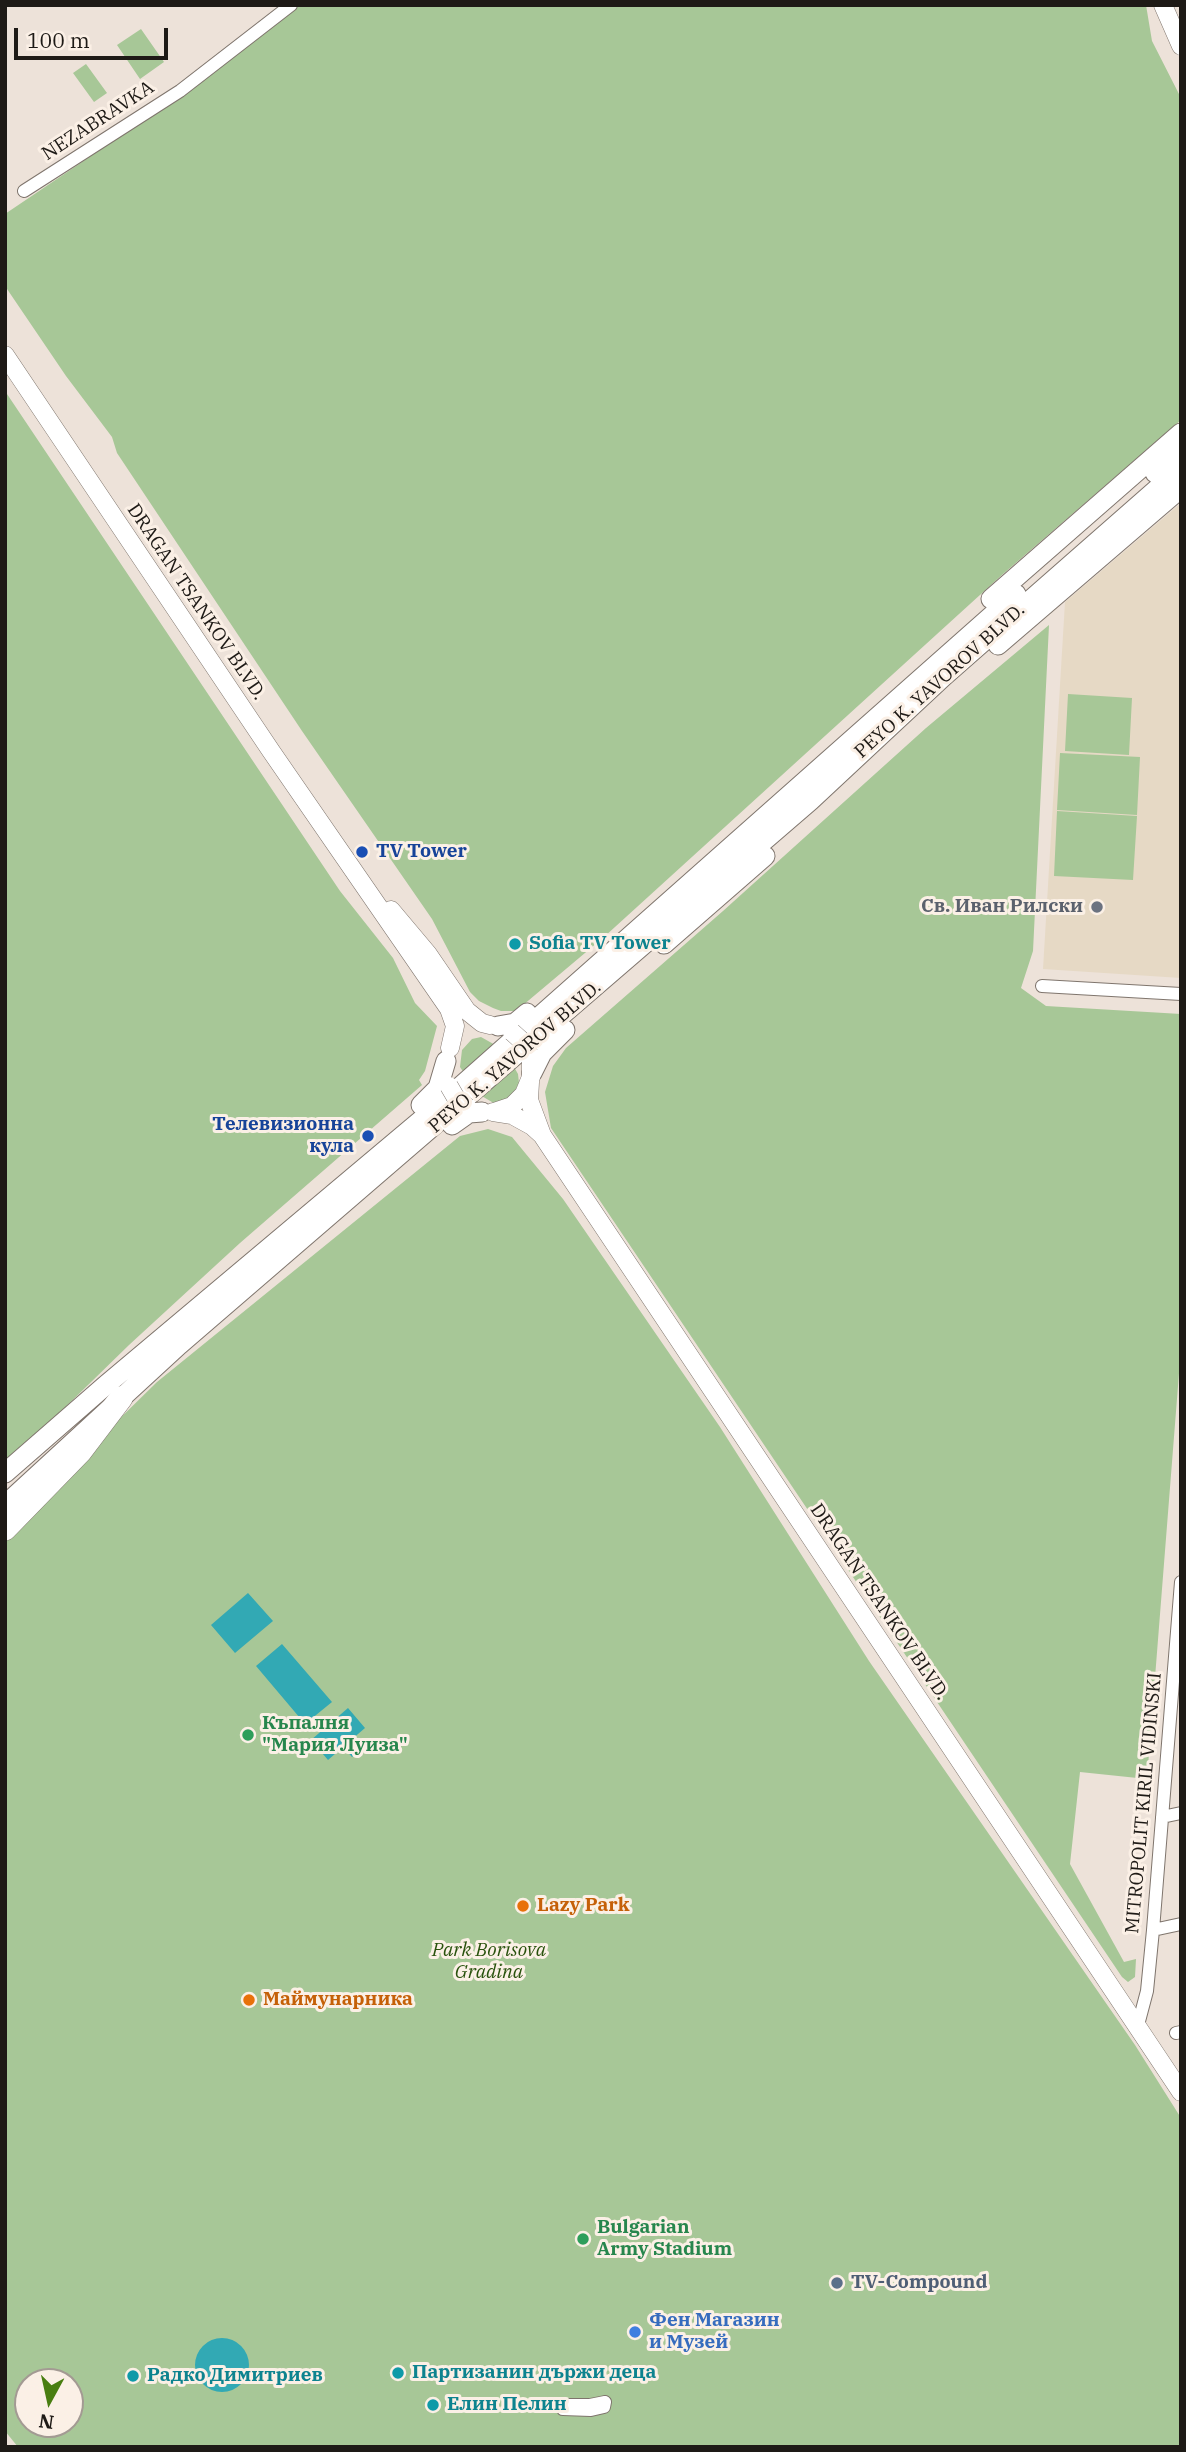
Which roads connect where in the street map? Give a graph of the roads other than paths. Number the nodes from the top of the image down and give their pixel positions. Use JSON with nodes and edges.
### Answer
{"nodes":[{"id":1,"x":291,"y":5,"type":"edge"},
{"id":2,"x":1163,"y":5,"type":"edge"},
{"id":3,"x":1181,"y":46,"type":"edge"},
{"id":4,"x":24,"y":191,"type":"dead end"},
{"id":5,"x":5,"y":355,"type":"edge"},
{"id":6,"x":1181,"y":433,"type":"edge"},
{"id":7,"x":1181,"y":450,"type":"edge"},
{"id":8,"x":1181,"y":468,"type":"edge"},
{"id":9,"x":1181,"y":488,"type":"edge"},
{"id":10,"x":1052,"y":545,"type":"junction"},
{"id":11,"x":1077,"y":577,"type":"junction"},
{"id":12,"x":939,"y":671,"type":"junction"},
{"id":13,"x":848,"y":731,"type":"junction"},
{"id":14,"x":869,"y":755,"type":"junction"},
{"id":15,"x":354,"y":871,"type":"junction"},
{"id":16,"x":1042,"y":986,"type":"dead end"},
{"id":17,"x":1181,"y":994,"type":"edge"},
{"id":18,"x":500,"y":1028,"type":"junction"},
{"id":19,"x":448,"y":1055,"type":"junction"},
{"id":20,"x":531,"y":1069,"type":"junction"},
{"id":21,"x":481,"y":1110,"type":"junction"},
{"id":22,"x":542,"y":1135,"type":"junction"},
{"id":23,"x":174,"y":1338,"type":"junction"},
{"id":24,"x":121,"y":1398,"type":"junction"},
{"id":25,"x":5,"y":1473,"type":"edge"},
{"id":26,"x":5,"y":1505,"type":"edge"},
{"id":27,"x":5,"y":1529,"type":"edge"},
{"id":28,"x":1181,"y":1582,"type":"edge"},
{"id":29,"x":1181,"y":1813,"type":"edge"},
{"id":30,"x":1162,"y":1817,"type":"junction"},
{"id":31,"x":1181,"y":1924,"type":"edge"},
{"id":32,"x":1153,"y":1930,"type":"junction"},
{"id":33,"x":1138,"y":2025,"type":"junction"},
{"id":34,"x":1181,"y":2092,"type":"edge"}],
"edges":[{"from":1,"to":4,"type":"street","name":"NEZABRAVKA"},
{"from":2,"to":3,"type":"main road"},
{"from":5,"to":15,"type":"main road","name":"DRAGAN TSANKOV BLVD."},
{"from":6,"to":10,"type":"main road"},
{"from":7,"to":12,"type":"main road","name":"PEYO K. YAVOROV BLVD."},
{"from":8,"to":12,"type":"main road","name":"PEYO K. YAVOROV BLVD."},
{"from":9,"to":11,"type":"main road"},
{"from":10,"to":12,"type":"main road"},
{"from":10,"to":13,"type":"main road"},
{"from":11,"to":12,"type":"main road"},
{"from":11,"to":14,"type":"main road"},
{"from":12,"to":13,"type":"main road"},
{"from":12,"to":14,"type":"main road"},
{"from":12,"to":23,"type":"main road","name":"PEYO K. YAVOROV BLVD."},
{"from":13,"to":18,"type":"main road"},
{"from":14,"to":20,"type":"main road"},
{"from":15,"to":18,"type":"main road","name":"DRAGAN TSANKOV BLVD."},
{"from":15,"to":19,"type":"main road","name":"DRAGAN TSANKOV BLVD."},
{"from":16,"to":17,"type":"street"},
{"from":18,"to":19,"type":"main road"},
{"from":18,"to":20,"type":"main road","bridge":true},
{"from":19,"to":21,"type":"main road","bridge":true},
{"from":19,"to":23,"type":"main road"},
{"from":20,"to":21,"type":"main road"},
{"from":20,"to":22,"type":"main road","name":"DRAGAN TSANKOV BLVD."},
{"from":21,"to":22,"type":"main road","name":"DRAGAN TSANKOV BLVD."},
{"from":21,"to":23,"type":"main road"},
{"from":22,"to":33,"type":"main road","name":"DRAGAN TSANKOV BLVD."},
{"from":23,"to":24,"type":"main road","name":"PEYO K. YAVOROV BLVD."},
{"from":23,"to":25,"type":"main road","name":"PEYO K. YAVOROV BLVD."},
{"from":24,"to":26,"type":"main road","name":"PEYO K. YAVOROV BLVD."},
{"from":24,"to":27,"type":"highway"},
{"from":28,"to":30,"type":"street","name":"MITROPOLIT KIRIL VIDINSKI"},
{"from":29,"to":30,"type":"street"},
{"from":30,"to":32,"type":"street","name":"MITROPOLIT KIRIL VIDINSKI"},
{"from":31,"to":32,"type":"street"},
{"from":32,"to":33,"type":"street","name":"MITROPOLIT KIRIL VIDINSKI"},
{"from":33,"to":34,"type":"main road","name":"DRAGAN TSANKOV BLVD."}]}
